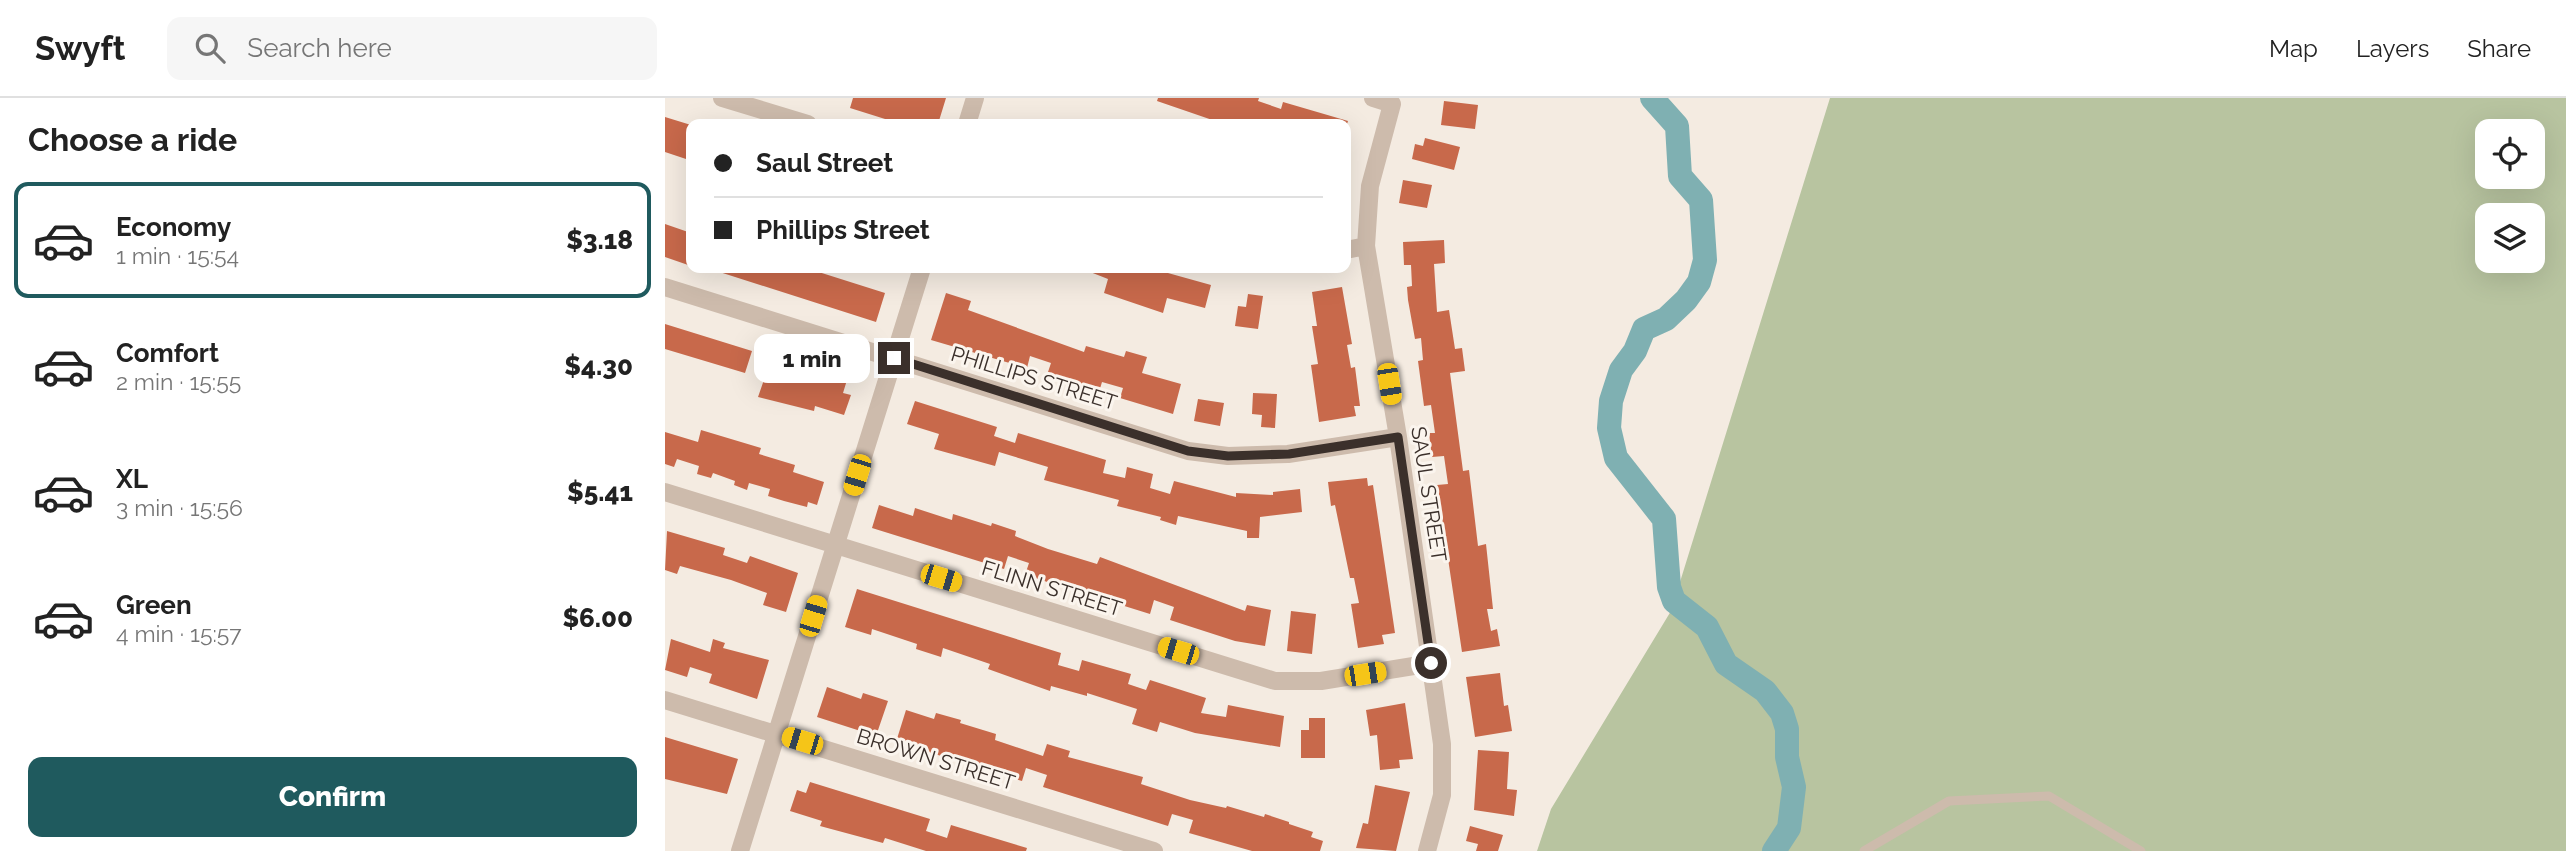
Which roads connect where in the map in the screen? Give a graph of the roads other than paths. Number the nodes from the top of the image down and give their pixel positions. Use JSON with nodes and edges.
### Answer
{"nodes":[{"id":1,"x":723,"y":98,"type":"edge"},
{"id":2,"x":975,"y":98,"type":"edge"},
{"id":3,"x":1373,"y":98,"type":"edge"},
{"id":4,"x":792,"y":119,"type":"edge"},
{"id":5,"x":969,"y":119,"type":"edge"},
{"id":6,"x":1366,"y":246,"type":"junction"},
{"id":7,"x":1351,"y":249,"type":"edge"},
{"id":8,"x":920,"y":273,"type":"edge"},
{"id":9,"x":665,"y":287,"type":"edge"},
{"id":10,"x":894,"y":358,"type":"junction"},
{"id":11,"x":1398,"y":437,"type":"junction"},
{"id":12,"x":665,"y":492,"type":"edge"},
{"id":13,"x":835,"y":545,"type":"junction"},
{"id":14,"x":1431,"y":663,"type":"junction"},
{"id":15,"x":665,"y":700,"type":"edge"},
{"id":16,"x":776,"y":733,"type":"junction"},
{"id":17,"x":740,"y":851,"type":"edge"},
{"id":18,"x":1154,"y":851,"type":"edge"},
{"id":19,"x":1427,"y":851,"type":"edge"},
{"id":20,"x":1864,"y":851,"type":"edge"},
{"id":21,"x":2141,"y":851,"type":"edge"}],
"edges":[{"from":1,"to":4,"type":"street"},
{"from":2,"to":5,"type":"street"},
{"from":3,"to":6,"type":"street","name":"SAUL STREET"},
{"from":6,"to":7,"type":"street"},
{"from":6,"to":11,"type":"street","name":"SAUL STREET"},
{"from":8,"to":10,"type":"street"},
{"from":9,"to":10,"type":"street","name":"PHILLIPS STREET"},
{"from":10,"to":11,"type":"street","name":"PHILLIPS STREET"},
{"from":10,"to":13,"type":"street"},
{"from":11,"to":14,"type":"street","name":"SAUL STREET"},
{"from":12,"to":13,"type":"street","name":"FLINN STREET"},
{"from":13,"to":14,"type":"street","name":"FLINN STREET"},
{"from":13,"to":16,"type":"street"},
{"from":14,"to":19,"type":"street","name":"SAUL STREET"},
{"from":15,"to":16,"type":"street","name":"BROWN STREET"},
{"from":16,"to":17,"type":"street"},
{"from":16,"to":18,"type":"street","name":"BROWN STREET"},
{"from":20,"to":21,"type":"lane"}]}
